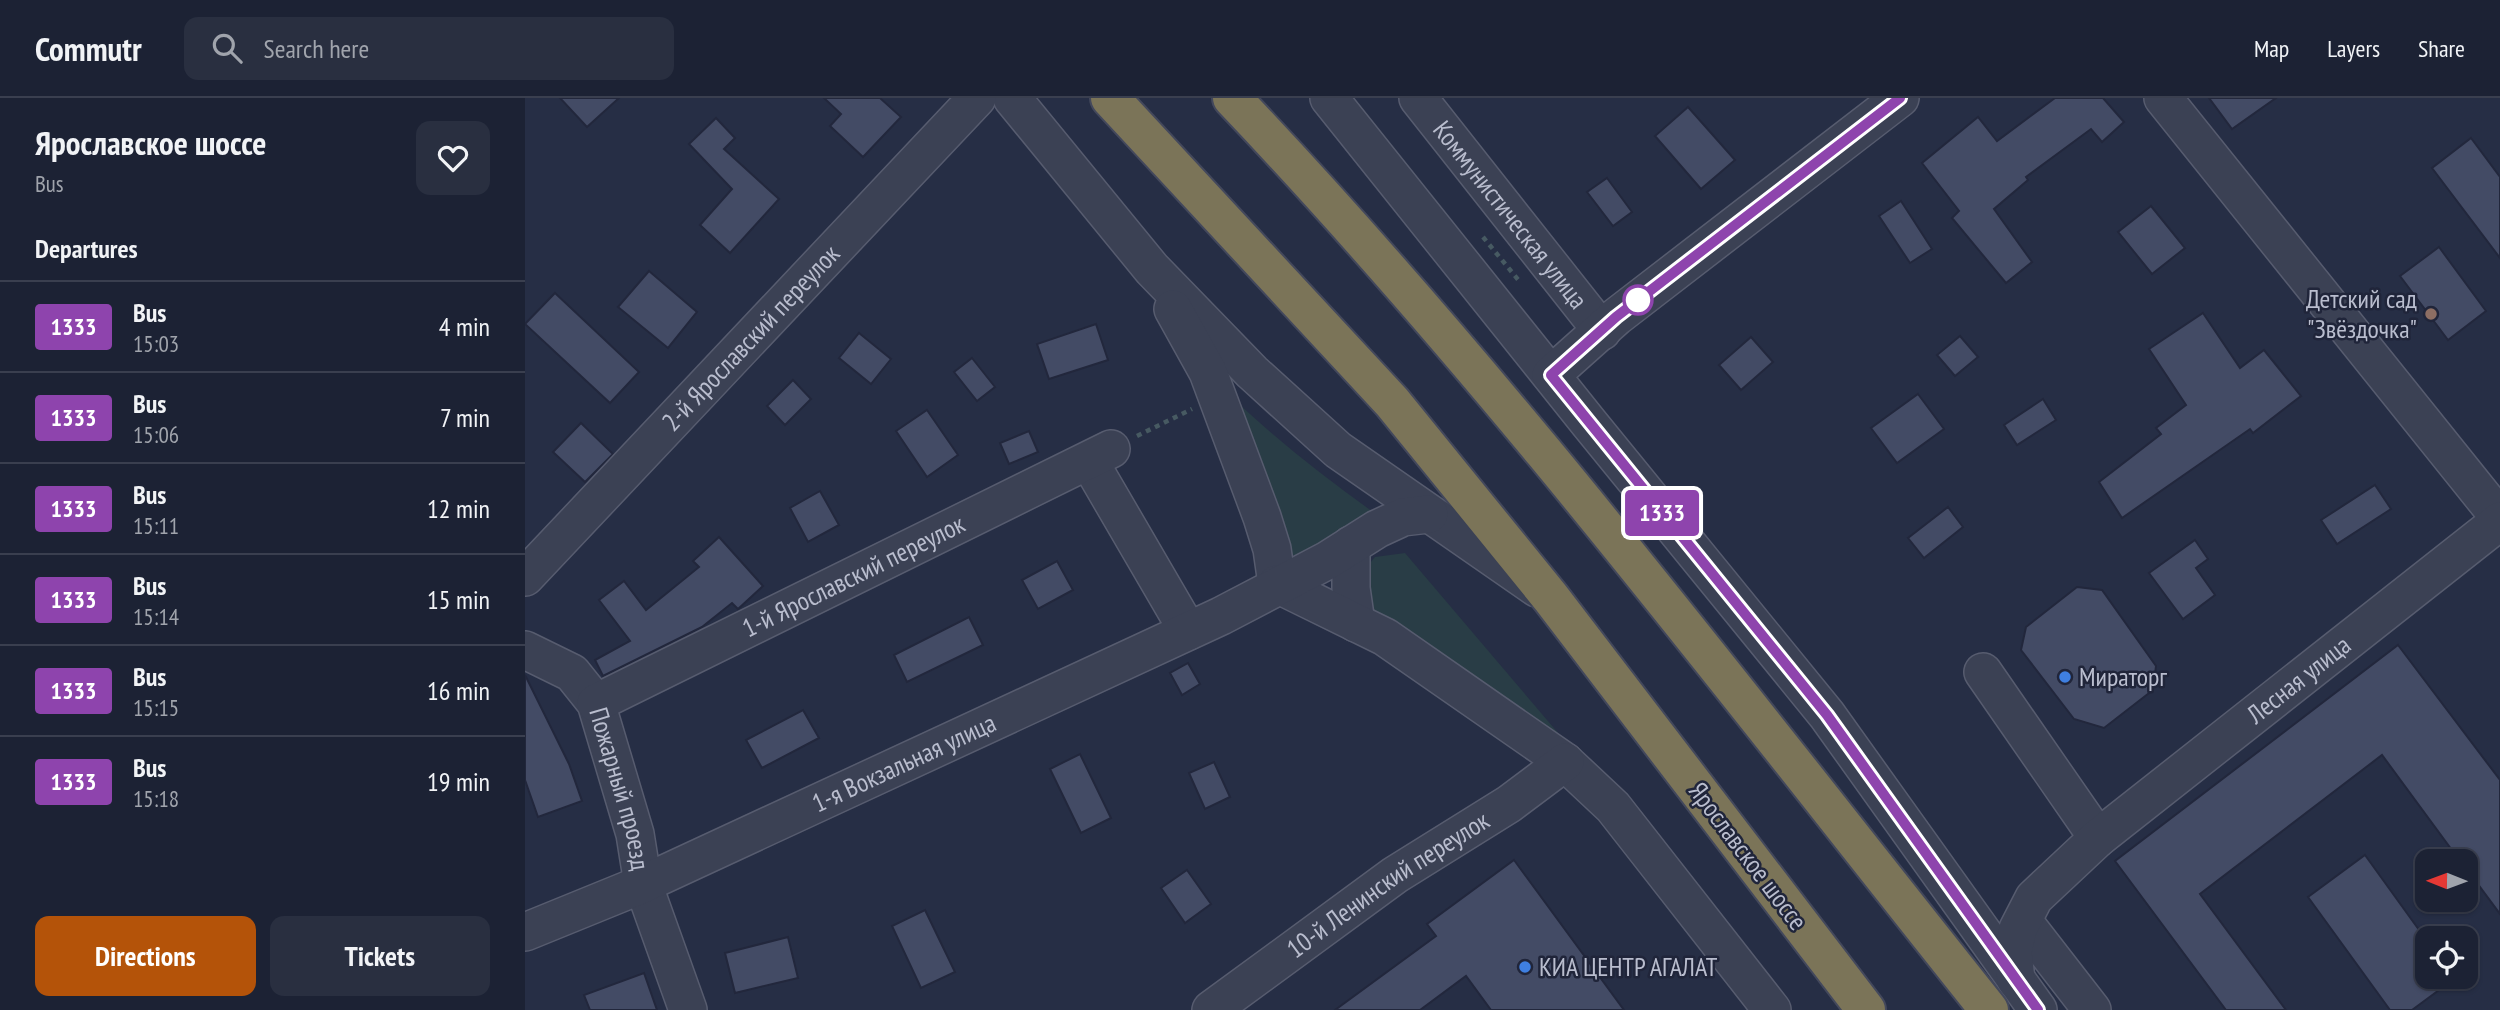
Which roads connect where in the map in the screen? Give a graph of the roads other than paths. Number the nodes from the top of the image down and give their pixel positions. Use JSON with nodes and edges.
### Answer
{"nodes":[{"id":1,"x":977,"y":98,"type":"edge"},
{"id":2,"x":1011,"y":98,"type":"edge"},
{"id":3,"x":1110,"y":98,"type":"edge"},
{"id":4,"x":1233,"y":98,"type":"edge"},
{"id":5,"x":1329,"y":98,"type":"edge"},
{"id":6,"x":1418,"y":98,"type":"edge"},
{"id":7,"x":1901,"y":98,"type":"edge"},
{"id":8,"x":2163,"y":98,"type":"edge"},
{"id":9,"x":1152,"y":269,"type":"junction"},
{"id":10,"x":1602,"y":331,"type":"junction"},
{"id":11,"x":1551,"y":375,"type":"junction"},
{"id":12,"x":1429,"y":514,"type":"junction"},
{"id":13,"x":2500,"y":520,"type":"edge"},
{"id":14,"x":1351,"y":545,"type":"junction"},
{"id":15,"x":525,"y":577,"type":"edge"},
{"id":16,"x":1277,"y":584,"type":"junction"},
{"id":17,"x":1551,"y":598,"type":"junction"},
{"id":18,"x":1356,"y":623,"type":"junction"},
{"id":19,"x":1188,"y":631,"type":"junction"},
{"id":20,"x":525,"y":650,"type":"edge"},
{"id":21,"x":1983,"y":673,"type":"dead end"},
{"id":22,"x":596,"y":703,"type":"junction"},
{"id":23,"x":1565,"y":762,"type":"junction"},
{"id":24,"x":2098,"y":838,"type":"junction"},
{"id":25,"x":643,"y":884,"type":"junction"},
{"id":26,"x":1961,"y":902,"type":"junction"},
{"id":27,"x":2028,"y":909,"type":"junction"},
{"id":28,"x":525,"y":932,"type":"edge"},
{"id":29,"x":2016,"y":980,"type":"junction"},
{"id":30,"x":688,"y":1010,"type":"edge"},
{"id":31,"x":1211,"y":1010,"type":"edge"},
{"id":32,"x":1772,"y":1010,"type":"edge"},
{"id":33,"x":1866,"y":1010,"type":"edge"},
{"id":34,"x":1989,"y":1010,"type":"edge"},
{"id":35,"x":2038,"y":1010,"type":"edge"},
{"id":36,"x":2092,"y":1010,"type":"edge"}],
"edges":[{"from":1,"to":15,"type":"street","name":"2-й Ярославский переулок"},
{"from":2,"to":9,"type":"street"},
{"from":3,"to":17,"type":"highway","name":"Ярославское шоссе"},
{"from":4,"to":34,"type":"highway"},
{"from":5,"to":11,"type":"street"},
{"from":6,"to":10,"type":"street","name":"Коммунистическая улица"},
{"from":7,"to":10,"type":"street"},
{"from":8,"to":13,"type":"street"},
{"from":9,"to":12,"type":"street"},
{"from":9,"to":16,"type":"street"},
{"from":10,"to":11,"type":"street"},
{"from":11,"to":26,"type":"street"},
{"from":12,"to":14,"type":"street","name":"1-я Вокзальная улица"},
{"from":12,"to":17,"type":"street"},
{"from":13,"to":24,"type":"street","name":"Лесная улица"},
{"from":14,"to":16,"type":"street","name":"1-я Вокзальная улица"},
{"from":14,"to":18,"type":"street"},
{"from":16,"to":18,"type":"street"},
{"from":16,"to":19,"type":"street","name":"1-я Вокзальная улица"},
{"from":17,"to":33,"type":"highway","name":"Ярославское шоссе"},
{"from":18,"to":23,"type":"street"},
{"from":19,"to":22,"type":"street","name":"1-й Ярославский переулок"},
{"from":19,"to":25,"type":"street","name":"1-я Вокзальная улица"},
{"from":20,"to":22,"type":"street","name":"Пожарный проезд"},
{"from":21,"to":24,"type":"street"},
{"from":22,"to":25,"type":"street","name":"Пожарный проезд"},
{"from":23,"to":31,"type":"street","name":"10-й Ленинский переулок"},
{"from":23,"to":32,"type":"street"},
{"from":24,"to":27,"type":"street","name":"Лесная улица"},
{"from":25,"to":28,"type":"street","name":"1-я Вокзальная улица"},
{"from":25,"to":30,"type":"street","name":"Пожарный проезд"},
{"from":26,"to":27,"type":"street"},
{"from":26,"to":29,"type":"street"},
{"from":27,"to":29,"type":"street"},
{"from":27,"to":36,"type":"street"},
{"from":29,"to":35,"type":"street"}]}
